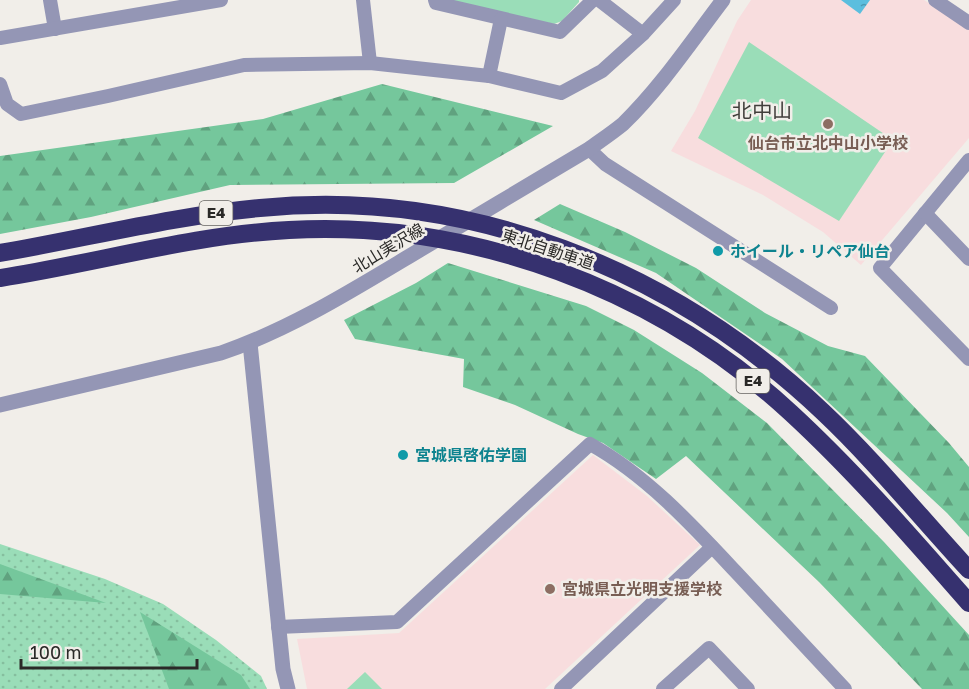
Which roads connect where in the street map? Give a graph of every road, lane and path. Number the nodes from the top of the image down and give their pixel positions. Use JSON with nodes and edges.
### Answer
{"nodes":[{"id":1,"x":50,"y":0,"type":"edge"},
{"id":2,"x":221,"y":0,"type":"edge"},
{"id":3,"x":363,"y":0,"type":"edge"},
{"id":4,"x":435,"y":0,"type":"edge"},
{"id":5,"x":592,"y":0,"type":"edge"},
{"id":6,"x":599,"y":0,"type":"edge"},
{"id":7,"x":674,"y":0,"type":"edge"},
{"id":8,"x":723,"y":0,"type":"edge"},
{"id":9,"x":935,"y":0,"type":"edge"},
{"id":10,"x":501,"y":19,"type":"junction"},
{"id":11,"x":969,"y":23,"type":"edge"},
{"id":12,"x":55,"y":29,"type":"junction"},
{"id":13,"x":643,"y":34,"type":"junction"},
{"id":14,"x":0,"y":38,"type":"edge"},
{"id":15,"x":370,"y":63,"type":"junction"},
{"id":16,"x":489,"y":75,"type":"junction"},
{"id":17,"x":0,"y":84,"type":"edge"},
{"id":18,"x":589,"y":149,"type":"junction"},
{"id":19,"x":969,"y":160,"type":"edge"},
{"id":20,"x":925,"y":213,"type":"junction"},
{"id":21,"x":0,"y":253,"type":"edge"},
{"id":22,"x":968,"y":254,"type":"edge"},
{"id":23,"x":0,"y":278,"type":"edge"},
{"id":24,"x":831,"y":308,"type":"dead end"},
{"id":25,"x":250,"y":343,"type":"junction"},
{"id":26,"x":969,"y":359,"type":"edge"},
{"id":27,"x":0,"y":405,"type":"edge"},
{"id":28,"x":712,"y":547,"type":"junction"},
{"id":29,"x":969,"y":570,"type":"edge"},
{"id":30,"x":969,"y":603,"type":"edge"},
{"id":31,"x":278,"y":627,"type":"junction"},
{"id":32,"x":288,"y":689,"type":"edge"},
{"id":33,"x":561,"y":689,"type":"edge"},
{"id":34,"x":663,"y":689,"type":"edge"},
{"id":35,"x":748,"y":689,"type":"edge"},
{"id":36,"x":845,"y":689,"type":"edge"}],
"edges":[{"from":1,"to":12,"type":"street"},
{"from":2,"to":12,"type":"street"},
{"from":3,"to":15,"type":"street"},
{"from":4,"to":10,"type":"street"},
{"from":5,"to":10,"type":"street"},
{"from":6,"to":13,"type":"street"},
{"from":7,"to":13,"type":"street"},
{"from":8,"to":18,"type":"street","name":"北山実沢線"},
{"from":9,"to":11,"type":"street"},
{"from":10,"to":16,"type":"street"},
{"from":12,"to":14,"type":"street"},
{"from":13,"to":16,"type":"street"},
{"from":15,"to":16,"type":"street"},
{"from":15,"to":17,"type":"street"},
{"from":18,"to":24,"type":"street"},
{"from":18,"to":25,"type":"street","name":"北山実沢線"},
{"from":19,"to":20,"type":"street"},
{"from":20,"to":22,"type":"street"},
{"from":20,"to":26,"type":"street"},
{"from":21,"to":29,"type":"highway","name":"東北自動車道","number":"E4"},
{"from":23,"to":30,"type":"highway","name":"東北自動車道","number":"E4"},
{"from":25,"to":27,"type":"street","name":"北山実沢線"},
{"from":25,"to":31,"type":"street"},
{"from":28,"to":31,"type":"street"},
{"from":28,"to":33,"type":"street"},
{"from":28,"to":36,"type":"street"},
{"from":31,"to":32,"type":"street"},
{"from":34,"to":35,"type":"street"}]}
